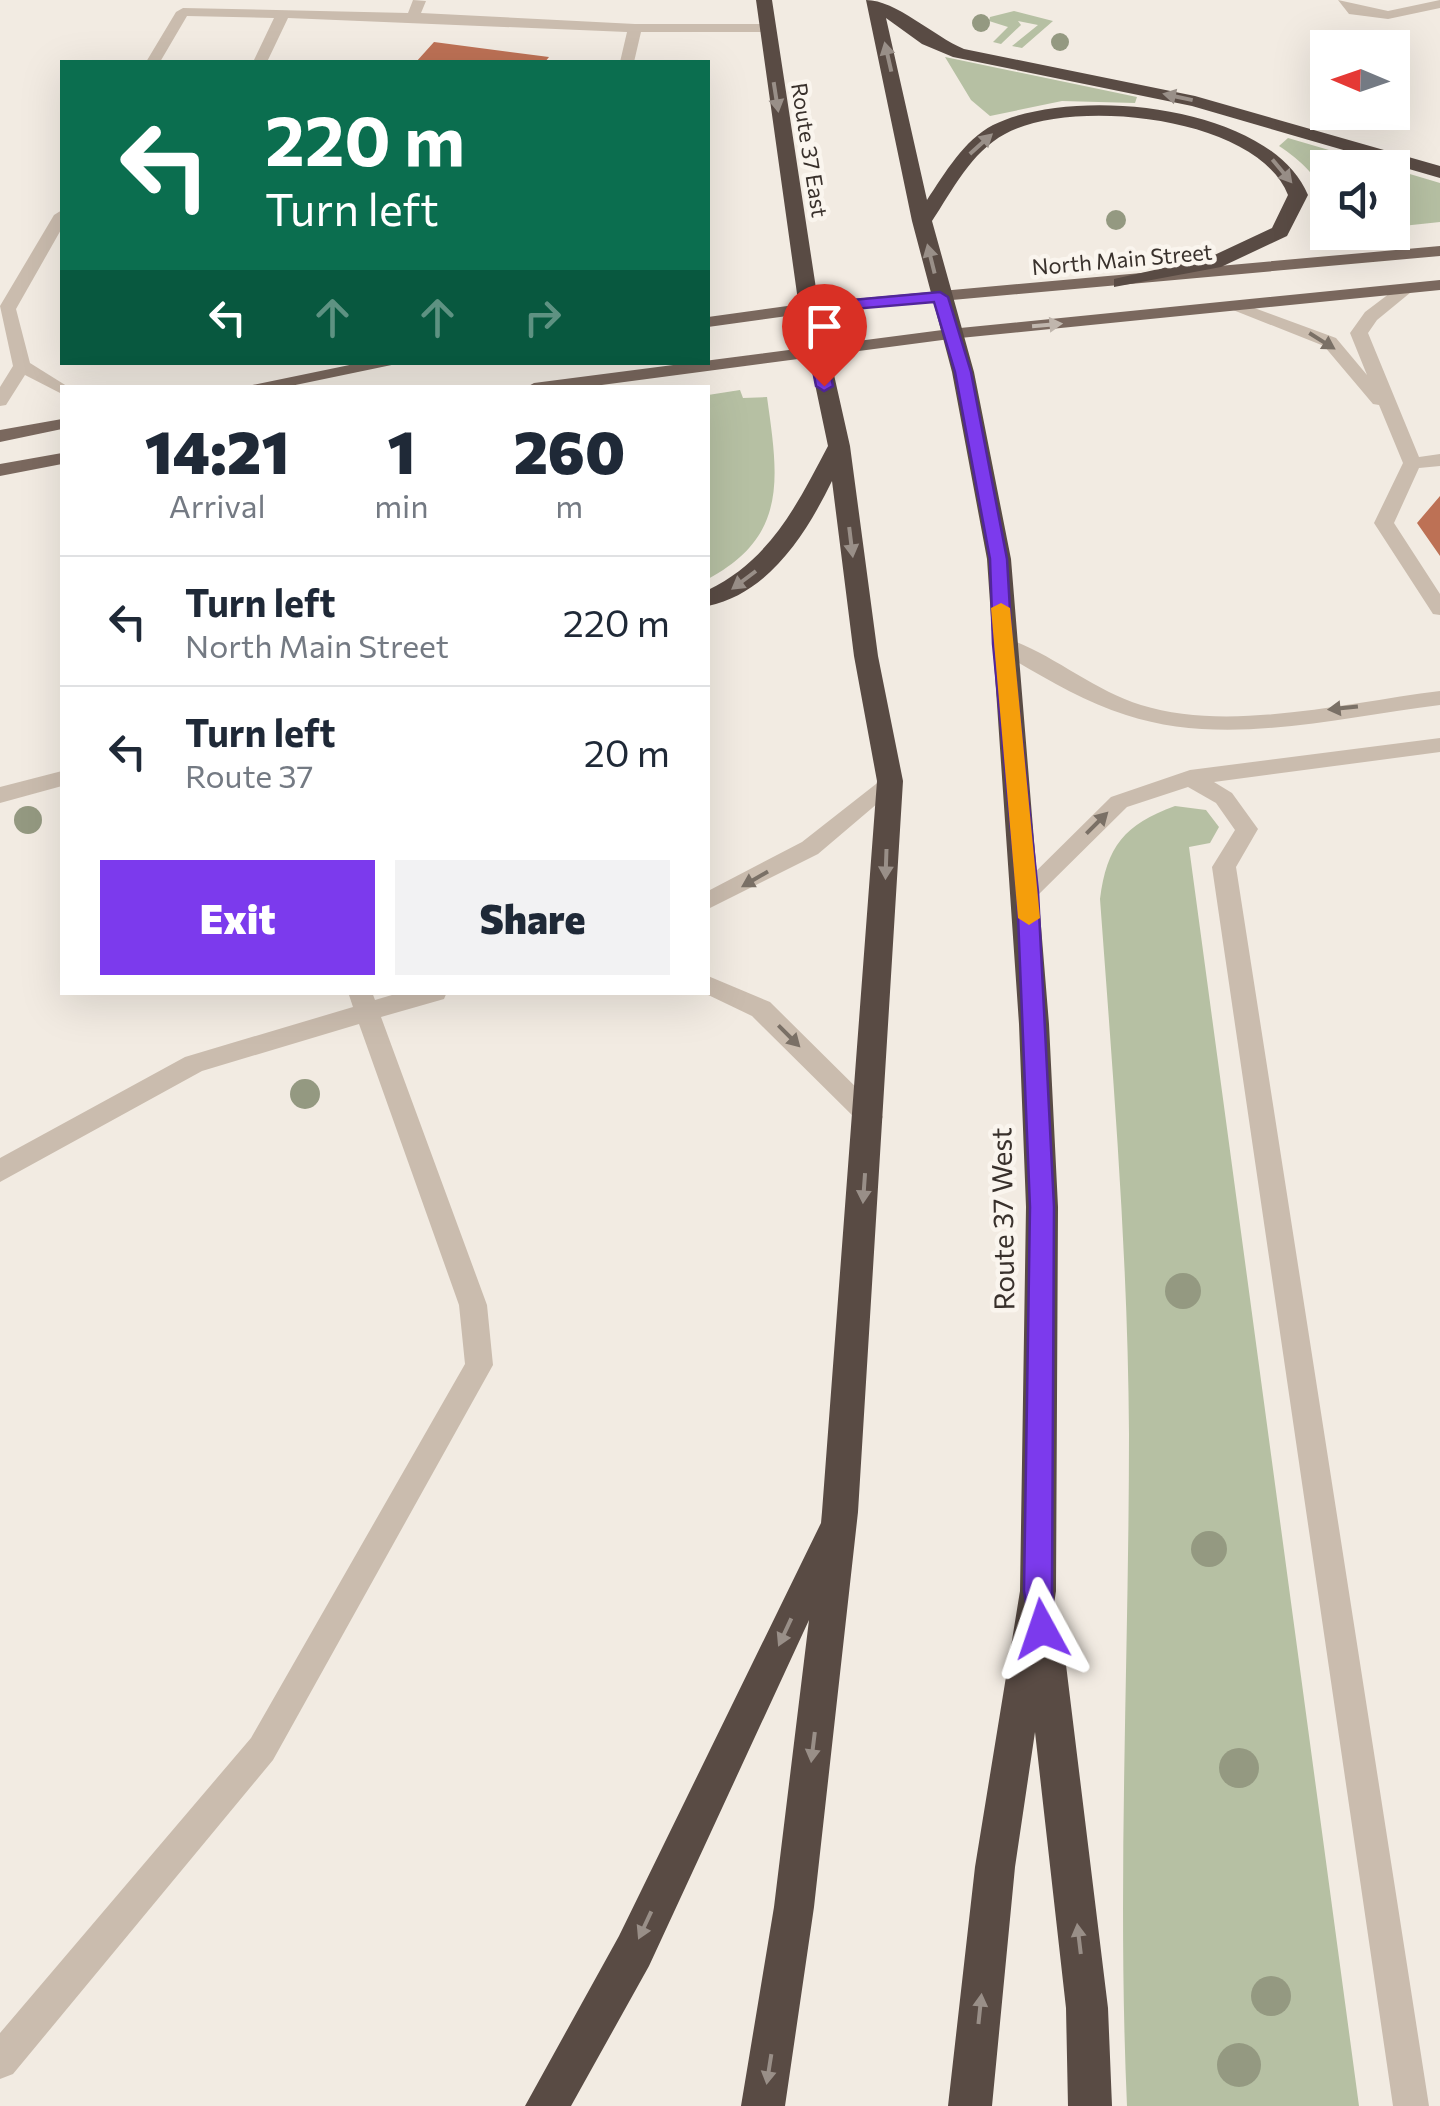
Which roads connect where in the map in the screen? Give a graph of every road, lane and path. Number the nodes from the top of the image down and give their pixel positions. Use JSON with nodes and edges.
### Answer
{"nodes":[{"id":1,"x":420,"y":0,"type":"edge"},
{"id":2,"x":764,"y":0,"type":"edge"},
{"id":3,"x":1345,"y":0,"type":"edge"},
{"id":4,"x":875,"y":1,"type":"edge"},
{"id":5,"x":1440,"y":4,"type":"edge"},
{"id":6,"x":284,"y":12,"type":"junction"},
{"id":7,"x":413,"y":16,"type":"junction"},
{"id":8,"x":635,"y":28,"type":"junction"},
{"id":9,"x":765,"y":28,"type":"junction"},
{"id":10,"x":154,"y":60,"type":"edge"},
{"id":11,"x":261,"y":60,"type":"edge"},
{"id":12,"x":627,"y":60,"type":"edge"},
{"id":13,"x":1440,"y":172,"type":"edge"},
{"id":14,"x":60,"y":218,"type":"edge"},
{"id":15,"x":922,"y":221,"type":"junction"},
{"id":16,"x":1440,"y":251,"type":"edge"},
{"id":17,"x":40,"y":252,"type":"junction"},
{"id":18,"x":60,"y":256,"type":"edge"},
{"id":19,"x":1121,"y":283,"type":"junction"},
{"id":20,"x":1440,"y":285,"type":"edge"},
{"id":21,"x":1408,"y":288,"type":"junction"},
{"id":22,"x":940,"y":297,"type":"junction"},
{"id":23,"x":1232,"y":306,"type":"junction"},
{"id":24,"x":808,"y":308,"type":"junction"},
{"id":25,"x":710,"y":322,"type":"edge"},
{"id":26,"x":950,"y":334,"type":"junction"},
{"id":27,"x":816,"y":351,"type":"junction"},
{"id":28,"x":381,"y":365,"type":"edge"},
{"id":29,"x":709,"y":365,"type":"edge"},
{"id":30,"x":710,"y":365,"type":"edge"},
{"id":31,"x":22,"y":366,"type":"junction"},
{"id":32,"x":264,"y":385,"type":"edge"},
{"id":33,"x":557,"y":385,"type":"edge"},
{"id":34,"x":60,"y":387,"type":"edge"},
{"id":35,"x":0,"y":400,"type":"edge"},
{"id":36,"x":1398,"y":422,"type":"junction"},
{"id":37,"x":60,"y":424,"type":"edge"},
{"id":38,"x":0,"y":436,"type":"edge"},
{"id":39,"x":839,"y":446,"type":"junction"},
{"id":40,"x":60,"y":459,"type":"edge"},
{"id":41,"x":1440,"y":460,"type":"edge"},
{"id":42,"x":1412,"y":462,"type":"junction"},
{"id":43,"x":0,"y":470,"type":"edge"},
{"id":44,"x":710,"y":599,"type":"edge"},
{"id":45,"x":1440,"y":609,"type":"edge"},
{"id":46,"x":1002,"y":644,"type":"junction"},
{"id":47,"x":1440,"y":698,"type":"edge"},
{"id":48,"x":1440,"y":745,"type":"edge"},
{"id":49,"x":1190,"y":778,"type":"junction"},
{"id":50,"x":60,"y":780,"type":"edge"},
{"id":51,"x":890,"y":781,"type":"junction"},
{"id":52,"x":0,"y":795,"type":"edge"},
{"id":53,"x":1028,"y":892,"type":"junction"},
{"id":54,"x":710,"y":900,"type":"edge"},
{"id":55,"x":710,"y":986,"type":"edge"},
{"id":56,"x":413,"y":995,"type":"edge"},
{"id":57,"x":363,"y":1002,"type":"edge"},
{"id":58,"x":870,"y":1117,"type":"junction"},
{"id":59,"x":0,"y":1171,"type":"edge"},
{"id":60,"x":840,"y":1512,"type":"junction"},
{"id":61,"x":1038,"y":1591,"type":"junction"},
{"id":62,"x":0,"y":2061,"type":"edge"},
{"id":63,"x":547,"y":2106,"type":"edge"},
{"id":64,"x":764,"y":2106,"type":"edge"},
{"id":65,"x":970,"y":2106,"type":"edge"},
{"id":66,"x":1090,"y":2106,"type":"edge"},
{"id":67,"x":1411,"y":2106,"type":"edge"}],
"edges":[{"from":1,"to":7,"type":"street"},
{"from":2,"to":9,"type":"highway","name":"Route 37 East"},
{"from":3,"to":5,"type":"street"},
{"from":13,"to":4,"type":"highway","one_way":true},
{"from":15,"to":4,"type":"highway","one_way":true},
{"from":6,"to":7,"type":"street"},
{"from":6,"to":10,"type":"street"},
{"from":6,"to":11,"type":"street"},
{"from":7,"to":8,"type":"street"},
{"from":8,"to":9,"type":"street"},
{"from":8,"to":12,"type":"street"},
{"from":9,"to":24,"type":"highway","name":"Route 37 East","one_way":true},
{"from":14,"to":17,"type":"street"},
{"from":15,"to":19,"type":"highway","one_way":true},
{"from":22,"to":15,"type":"highway","one_way":true},
{"from":16,"to":19,"type":"main road","name":"North Main Street"},
{"from":17,"to":18,"type":"street"},
{"from":17,"to":31,"type":"street"},
{"from":19,"to":22,"type":"main road","name":"North Main Street"},
{"from":20,"to":21,"type":"main road"},
{"from":21,"to":23,"type":"main road"},
{"from":21,"to":36,"type":"street"},
{"from":22,"to":24,"type":"main road","name":"North Main Street"},
{"from":22,"to":26,"type":"highway","name":"Route 37 West"},
{"from":26,"to":23,"type":"main road","one_way":true},
{"from":23,"to":36,"type":"street","one_way":true},
{"from":24,"to":25,"type":"main road","name":"North Main Street"},
{"from":24,"to":27,"type":"highway","name":"Route 37 East"},
{"from":26,"to":27,"type":"main road"},
{"from":26,"to":46,"type":"highway","name":"Route 37 West"},
{"from":27,"to":30,"type":"main road"},
{"from":27,"to":39,"type":"highway"},
{"from":28,"to":32,"type":"main road"},
{"from":29,"to":33,"type":"main road"},
{"from":31,"to":34,"type":"street"},
{"from":31,"to":35,"type":"street"},
{"from":36,"to":42,"type":"street"},
{"from":37,"to":38,"type":"main road"},
{"from":39,"to":44,"type":"highway","one_way":true},
{"from":39,"to":51,"type":"highway","one_way":true},
{"from":40,"to":43,"type":"main road"},
{"from":41,"to":42,"type":"street"},
{"from":42,"to":45,"type":"street"},
{"from":47,"to":46,"type":"street","one_way":true},
{"from":46,"to":53,"type":"highway","name":"Route 37 West"},
{"from":48,"to":49,"type":"street"},
{"from":53,"to":49,"type":"street","one_way":true},
{"from":49,"to":67,"type":"street"},
{"from":50,"to":52,"type":"street"},
{"from":51,"to":54,"type":"street","one_way":true},
{"from":51,"to":58,"type":"highway","one_way":true},
{"from":53,"to":61,"type":"highway","name":"Route 37 West"},
{"from":55,"to":58,"type":"street","one_way":true},
{"from":56,"to":57,"type":"street"},
{"from":57,"to":59,"type":"street"},
{"from":57,"to":62,"type":"street"},
{"from":58,"to":60,"type":"highway","one_way":true},
{"from":60,"to":63,"type":"highway","one_way":true},
{"from":60,"to":64,"type":"highway","one_way":true},
{"from":65,"to":61,"type":"highway","name":"Route 37 West","one_way":true},
{"from":66,"to":61,"type":"highway","one_way":true}]}
